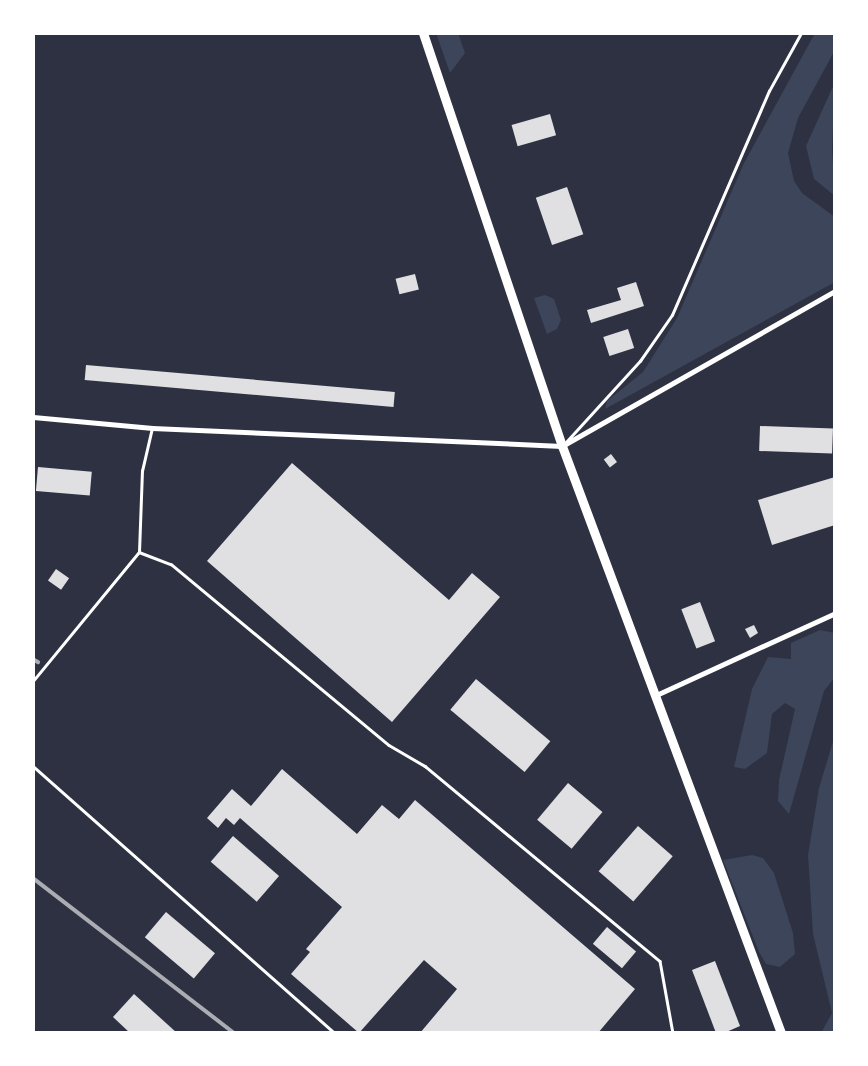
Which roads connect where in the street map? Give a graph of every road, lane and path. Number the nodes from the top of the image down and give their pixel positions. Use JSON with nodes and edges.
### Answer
{"nodes":[{"id":1,"x":423,"y":33,"type":"edge"},
{"id":2,"x":801,"y":33,"type":"edge"},
{"id":3,"x":835,"y":291,"type":"edge"},
{"id":4,"x":33,"y":416,"type":"edge"},
{"id":5,"x":152,"y":428,"type":"junction"},
{"id":6,"x":562,"y":446,"type":"junction"},
{"id":7,"x":139,"y":552,"type":"junction"},
{"id":8,"x":835,"y":613,"type":"edge"},
{"id":9,"x":33,"y":681,"type":"edge"},
{"id":10,"x":654,"y":696,"type":"junction"},
{"id":11,"x":33,"y":766,"type":"edge"},
{"id":12,"x":335,"y":1033,"type":"edge"},
{"id":13,"x":673,"y":1033,"type":"edge"},
{"id":14,"x":781,"y":1033,"type":"edge"}],
"edges":[{"from":1,"to":6,"type":"main road"},
{"from":2,"to":6,"type":"lane"},
{"from":3,"to":6,"type":"street"},
{"from":4,"to":5,"type":"street"},
{"from":5,"to":6,"type":"street"},
{"from":5,"to":7,"type":"lane"},
{"from":6,"to":10,"type":"main road"},
{"from":7,"to":9,"type":"lane"},
{"from":7,"to":13,"type":"lane"},
{"from":8,"to":10,"type":"street"},
{"from":10,"to":14,"type":"main road"},
{"from":11,"to":12,"type":"lane"}]}
